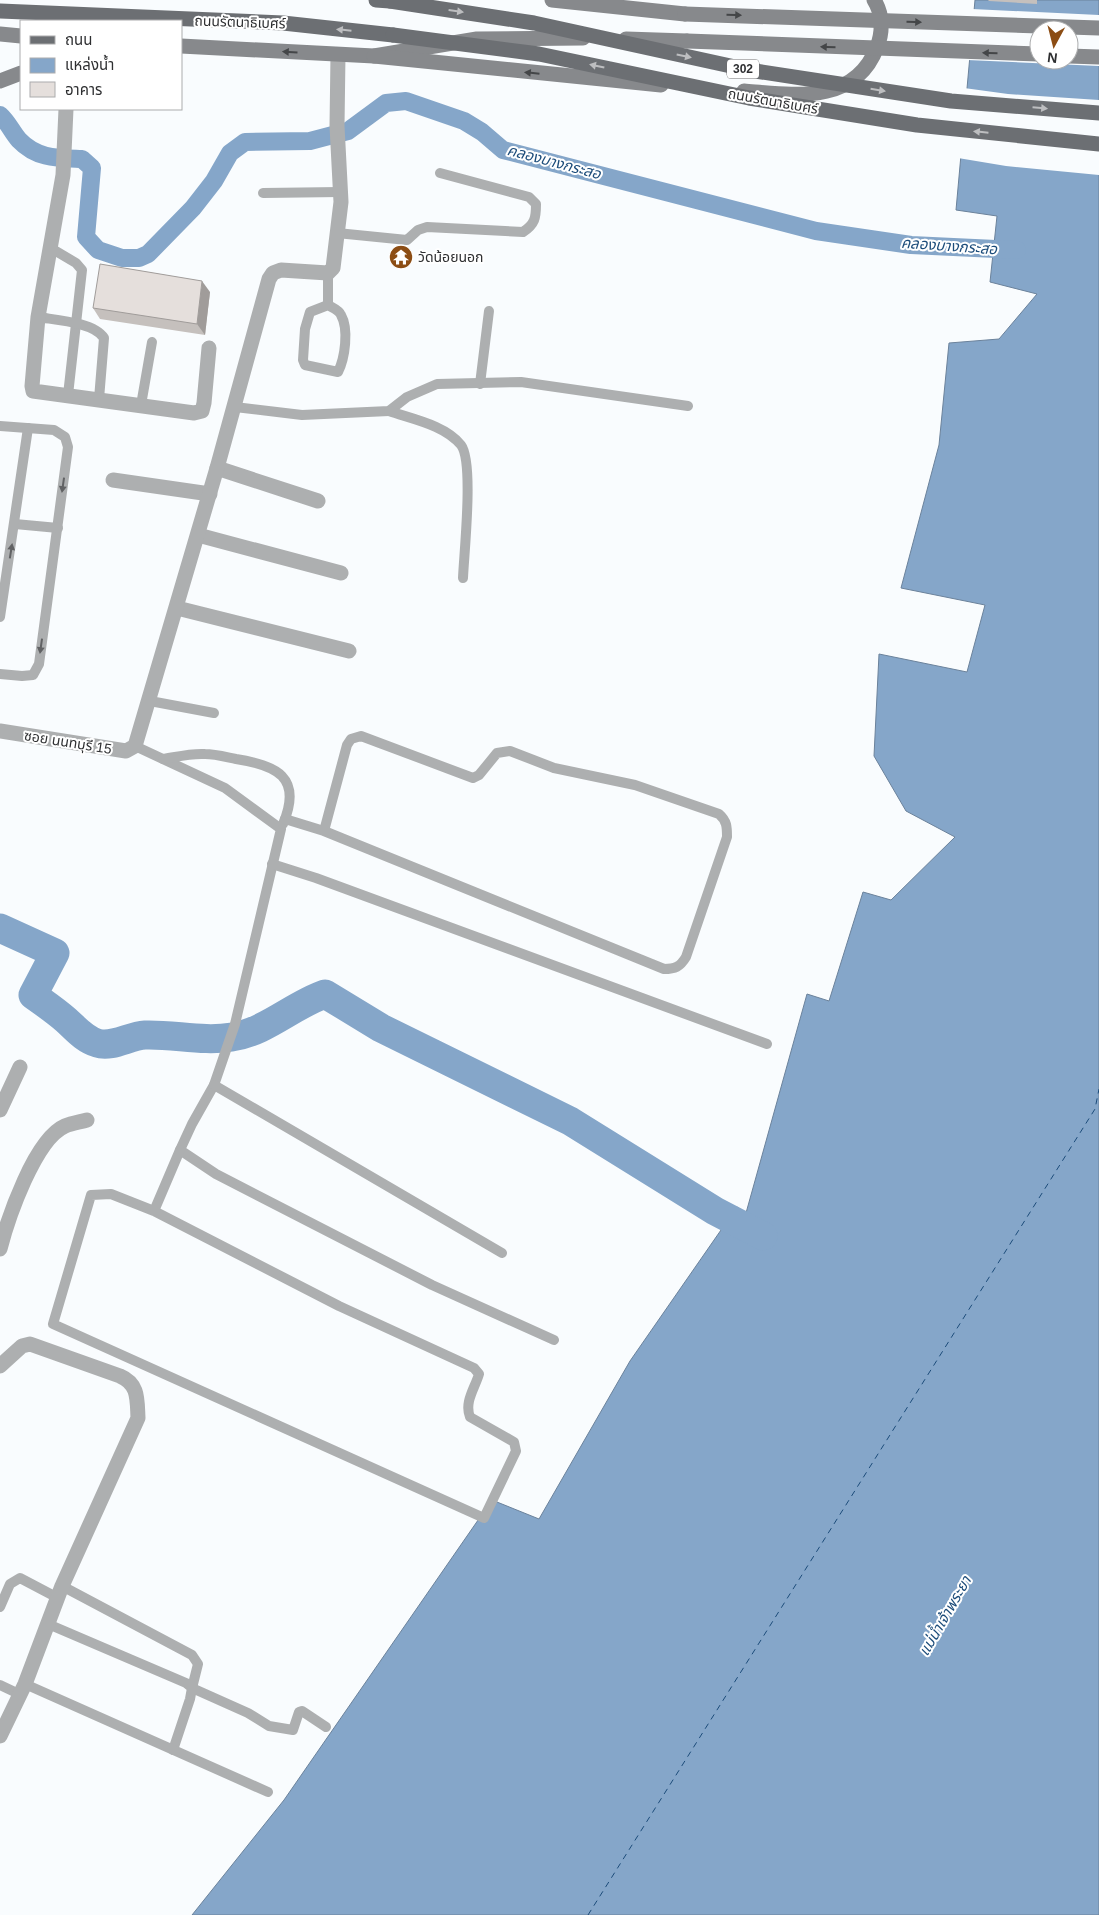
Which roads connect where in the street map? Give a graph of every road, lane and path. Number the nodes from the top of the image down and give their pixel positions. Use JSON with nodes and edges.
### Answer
{"nodes":[{"id":1,"x":376,"y":0,"type":"edge"},
{"id":2,"x":552,"y":0,"type":"edge"},
{"id":3,"x":874,"y":0,"type":"edge"},
{"id":4,"x":0,"y":11,"type":"edge"},
{"id":5,"x":1099,"y":28,"type":"edge"},
{"id":6,"x":0,"y":34,"type":"edge"},
{"id":7,"x":20,"y":36,"type":"edge"},
{"id":8,"x":182,"y":46,"type":"edge"},
{"id":9,"x":338,"y":54,"type":"junction"},
{"id":10,"x":1029,"y":54,"type":"edge"},
{"id":11,"x":374,"y":56,"type":"junction"},
{"id":12,"x":1079,"y":56,"type":"edge"},
{"id":13,"x":1099,"y":57,"type":"edge"},
{"id":14,"x":20,"y":73,"type":"edge"},
{"id":15,"x":0,"y":81,"type":"edge"},
{"id":16,"x":66,"y":110,"type":"edge"},
{"id":17,"x":1099,"y":113,"type":"edge"},
{"id":18,"x":1099,"y":144,"type":"edge"},
{"id":19,"x":440,"y":173,"type":"dead end"},
{"id":20,"x":340,"y":192,"type":"junction"},
{"id":21,"x":263,"y":193,"type":"dead end"},
{"id":22,"x":337,"y":233,"type":"junction"},
{"id":23,"x":49,"y":247,"type":"junction"},
{"id":24,"x":328,"y":273,"type":"junction"},
{"id":25,"x":328,"y":305,"type":"junction"},
{"id":26,"x":489,"y":310,"type":"dead end"},
{"id":27,"x":38,"y":317,"type":"junction"},
{"id":28,"x":77,"y":323,"type":"junction"},
{"id":29,"x":152,"y":342,"type":"dead end"},
{"id":30,"x":209,"y":348,"type":"dead end"},
{"id":31,"x":480,"y":384,"type":"junction"},
{"id":32,"x":68,"y":395,"type":"junction"},
{"id":33,"x":99,"y":399,"type":"junction"},
{"id":34,"x":141,"y":406,"type":"junction"},
{"id":35,"x":688,"y":406,"type":"dead end"},
{"id":36,"x":234,"y":407,"type":"junction"},
{"id":37,"x":389,"y":411,"type":"junction"},
{"id":38,"x":0,"y":426,"type":"edge"},
{"id":39,"x":28,"y":428,"type":"junction"},
{"id":40,"x":217,"y":468,"type":"junction"},
{"id":41,"x":113,"y":480,"type":"dead end"},
{"id":42,"x":210,"y":494,"type":"junction"},
{"id":43,"x":318,"y":501,"type":"dead end"},
{"id":44,"x":15,"y":524,"type":"junction"},
{"id":45,"x":58,"y":528,"type":"junction"},
{"id":46,"x":198,"y":535,"type":"junction"},
{"id":47,"x":342,"y":573,"type":"dead end"},
{"id":48,"x":463,"y":578,"type":"dead end"},
{"id":49,"x":177,"y":608,"type":"junction"},
{"id":50,"x":0,"y":616,"type":"edge"},
{"id":51,"x":349,"y":651,"type":"dead end"},
{"id":52,"x":0,"y":674,"type":"edge"},
{"id":53,"x":150,"y":701,"type":"junction"},
{"id":54,"x":214,"y":713,"type":"dead end"},
{"id":55,"x":0,"y":731,"type":"edge"},
{"id":56,"x":135,"y":746,"type":"junction"},
{"id":57,"x":162,"y":759,"type":"junction"},
{"id":58,"x":285,"y":819,"type":"junction"},
{"id":59,"x":281,"y":829,"type":"junction"},
{"id":60,"x":324,"y":831,"type":"junction"},
{"id":61,"x":272,"y":864,"type":"junction"},
{"id":62,"x":767,"y":1044,"type":"dead end"},
{"id":63,"x":20,"y":1067,"type":"dead end"},
{"id":64,"x":214,"y":1085,"type":"junction"},
{"id":65,"x":0,"y":1109,"type":"edge"},
{"id":66,"x":87,"y":1120,"type":"dead end"},
{"id":67,"x":180,"y":1150,"type":"junction"},
{"id":68,"x":154,"y":1211,"type":"junction"},
{"id":69,"x":0,"y":1249,"type":"edge"},
{"id":70,"x":502,"y":1253,"type":"dead end"},
{"id":71,"x":554,"y":1340,"type":"dead end"},
{"id":72,"x":0,"y":1366,"type":"edge"},
{"id":73,"x":60,"y":1592,"type":"junction"},
{"id":74,"x":0,"y":1607,"type":"edge"},
{"id":75,"x":48,"y":1624,"type":"junction"},
{"id":76,"x":0,"y":1685,"type":"edge"},
{"id":77,"x":192,"y":1688,"type":"junction"},
{"id":78,"x":22,"y":1689,"type":"junction"},
{"id":79,"x":326,"y":1727,"type":"dead end"},
{"id":80,"x":0,"y":1736,"type":"edge"},
{"id":81,"x":173,"y":1750,"type":"junction"},
{"id":82,"x":268,"y":1792,"type":"dead end"}],
"edges":[{"from":1,"to":17,"type":"main road","name":"ถนนรัตนาธิเบศร์","number":"302","one_way":true,"bridge":true},
{"from":2,"to":5,"type":"main road","one_way":true,"bridge":true},
{"from":3,"to":11,"type":"main road","one_way":true},
{"from":18,"to":4,"type":"main road","name":"ถนนรัตนาธิเบศร์","number":"302","one_way":true,"bridge":true},
{"from":6,"to":7,"type":"main road"},
{"from":9,"to":8,"type":"main road","name":"ถนนรัตนาธิเบศร์","number":"302","one_way":true},
{"from":9,"to":11,"type":"main road","name":"ถนนรัตนาธิเบศร์","number":"302"},
{"from":9,"to":20,"type":"street"},
{"from":10,"to":11,"type":"main road","name":"ถนนรัตนาธิเบศร์","number":"302","one_way":true,"bridge":true},
{"from":12,"to":13,"type":"main road"},
{"from":14,"to":15,"type":"main road"},
{"from":16,"to":23,"type":"street"},
{"from":19,"to":22,"type":"lane"},
{"from":20,"to":21,"type":"lane"},
{"from":20,"to":22,"type":"street"},
{"from":22,"to":24,"type":"street"},
{"from":23,"to":27,"type":"street"},
{"from":23,"to":28,"type":"lane"},
{"from":24,"to":25,"type":"lane"},
{"from":24,"to":36,"type":"street"},
{"from":25,"to":25,"type":"lane"},
{"from":26,"to":31,"type":"lane"},
{"from":27,"to":28,"type":"lane"},
{"from":27,"to":32,"type":"street"},
{"from":28,"to":32,"type":"lane"},
{"from":28,"to":33,"type":"lane"},
{"from":29,"to":34,"type":"lane"},
{"from":30,"to":34,"type":"street"},
{"from":31,"to":35,"type":"lane"},
{"from":31,"to":37,"type":"lane"},
{"from":32,"to":33,"type":"street"},
{"from":33,"to":34,"type":"street"},
{"from":36,"to":37,"type":"lane"},
{"from":36,"to":40,"type":"street"},
{"from":37,"to":48,"type":"lane"},
{"from":38,"to":39,"type":"lane"},
{"from":39,"to":44,"type":"lane"},
{"from":39,"to":45,"type":"lane","one_way":true},
{"from":40,"to":42,"type":"street"},
{"from":40,"to":43,"type":"street"},
{"from":41,"to":42,"type":"street"},
{"from":42,"to":46,"type":"street"},
{"from":44,"to":45,"type":"lane"},
{"from":50,"to":44,"type":"lane","one_way":true},
{"from":45,"to":52,"type":"lane","one_way":true},
{"from":46,"to":47,"type":"street"},
{"from":46,"to":49,"type":"street"},
{"from":49,"to":51,"type":"street"},
{"from":49,"to":53,"type":"street"},
{"from":53,"to":54,"type":"lane"},
{"from":53,"to":56,"type":"street"},
{"from":55,"to":56,"type":"street","name":"ซอย นนทบุรี 15"},
{"from":56,"to":57,"type":"lane"},
{"from":57,"to":58,"type":"lane"},
{"from":57,"to":59,"type":"lane"},
{"from":58,"to":59,"type":"lane"},
{"from":58,"to":60,"type":"lane"},
{"from":59,"to":61,"type":"lane"},
{"from":60,"to":60,"type":"lane"},
{"from":61,"to":62,"type":"lane"},
{"from":61,"to":64,"type":"lane"},
{"from":63,"to":65,"type":"street"},
{"from":64,"to":67,"type":"lane"},
{"from":64,"to":70,"type":"lane"},
{"from":66,"to":69,"type":"street"},
{"from":67,"to":68,"type":"lane"},
{"from":67,"to":71,"type":"lane"},
{"from":68,"to":68,"type":"lane"},
{"from":72,"to":73,"type":"street"},
{"from":73,"to":74,"type":"lane"},
{"from":73,"to":75,"type":"street"},
{"from":73,"to":77,"type":"lane"},
{"from":75,"to":77,"type":"lane"},
{"from":75,"to":78,"type":"street"},
{"from":76,"to":78,"type":"lane"},
{"from":77,"to":79,"type":"lane"},
{"from":77,"to":81,"type":"lane"},
{"from":78,"to":80,"type":"street"},
{"from":78,"to":81,"type":"lane"},
{"from":81,"to":82,"type":"lane"}]}
